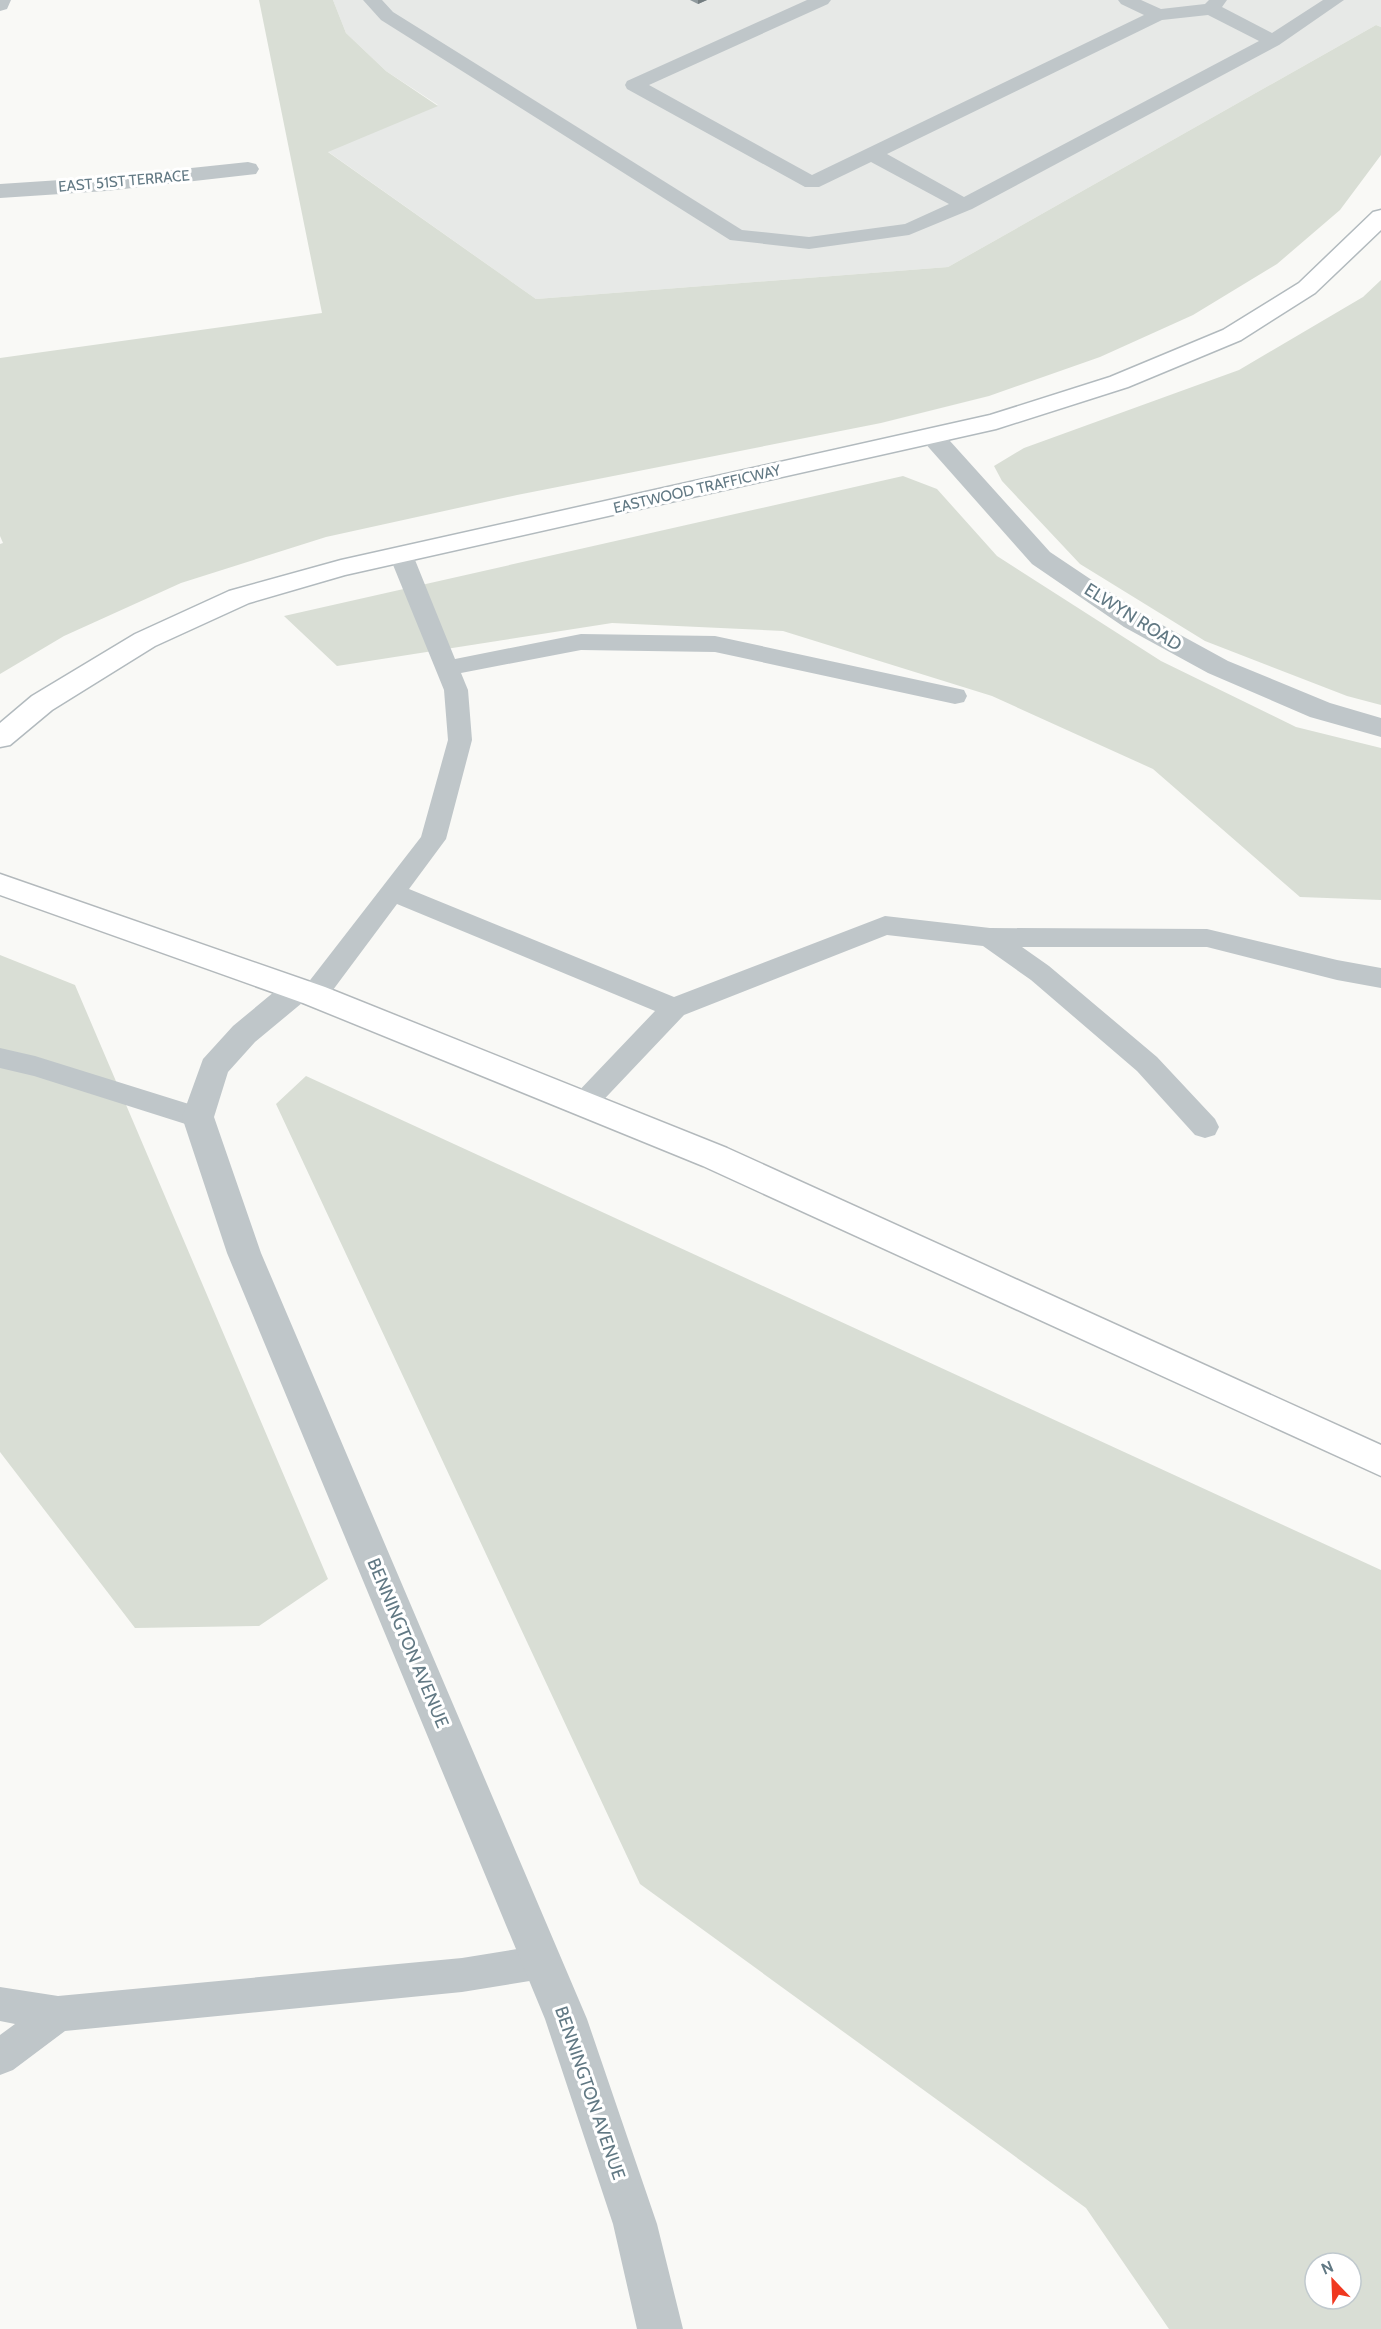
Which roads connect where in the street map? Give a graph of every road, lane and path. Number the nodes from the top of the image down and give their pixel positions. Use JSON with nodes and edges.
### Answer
{"nodes":[{"id":1,"x":1,"y":0,"type":"edge"},
{"id":2,"x":372,"y":0,"type":"edge"},
{"id":3,"x":822,"y":0,"type":"edge"},
{"id":4,"x":1127,"y":0,"type":"edge"},
{"id":5,"x":1335,"y":0,"type":"edge"},
{"id":6,"x":1215,"y":4,"type":"edge"},
{"id":7,"x":0,"y":5,"type":"edge"},
{"id":8,"x":1158,"y":15,"type":"junction"},
{"id":9,"x":1273,"y":41,"type":"junction"},
{"id":10,"x":872,"y":154,"type":"junction"},
{"id":11,"x":248,"y":169,"type":"dead end"},
{"id":12,"x":0,"y":191,"type":"edge"},
{"id":13,"x":965,"y":205,"type":"junction"},
{"id":14,"x":1381,"y":217,"type":"edge"},
{"id":15,"x":932,"y":436,"type":"junction"},
{"id":16,"x":401,"y":555,"type":"junction"},
{"id":17,"x":447,"y":668,"type":"junction"},
{"id":18,"x":955,"y":696,"type":"dead end"},
{"id":19,"x":1381,"y":728,"type":"edge"},
{"id":20,"x":0,"y":738,"type":"edge"},
{"id":21,"x":0,"y":884,"type":"edge"},
{"id":22,"x":392,"y":892,"type":"junction"},
{"id":23,"x":990,"y":938,"type":"junction"},
{"id":24,"x":1381,"y":978,"type":"edge"},
{"id":25,"x":305,"y":992,"type":"junction"},
{"id":26,"x":674,"y":1008,"type":"junction"},
{"id":27,"x":0,"y":1058,"type":"edge"},
{"id":28,"x":583,"y":1104,"type":"junction"},
{"id":29,"x":198,"y":1117,"type":"junction"},
{"id":30,"x":1205,"y":1127,"type":"dead end"},
{"id":31,"x":1381,"y":1461,"type":"edge"},
{"id":32,"x":542,"y":1962,"type":"junction"},
{"id":33,"x":0,"y":2004,"type":"edge"},
{"id":34,"x":58,"y":2014,"type":"junction"},
{"id":35,"x":0,"y":2057,"type":"edge"},
{"id":36,"x":660,"y":2329,"type":"edge"}],
"edges":[{"from":1,"to":7,"type":"street"},
{"from":2,"to":13,"type":"lane"},
{"from":3,"to":10,"type":"lane"},
{"from":4,"to":8,"type":"lane"},
{"from":5,"to":9,"type":"lane"},
{"from":6,"to":8,"type":"lane"},
{"from":6,"to":9,"type":"lane"},
{"from":8,"to":10,"type":"lane"},
{"from":9,"to":13,"type":"lane"},
{"from":10,"to":13,"type":"lane"},
{"from":11,"to":12,"type":"street","name":"EAST 51ST TERRACE"},
{"from":14,"to":15,"type":"main road","name":"EASTWOOD TRAFFICWAY"},
{"from":15,"to":16,"type":"main road","name":"EASTWOOD TRAFFICWAY"},
{"from":15,"to":19,"type":"street","name":"ELWYN ROAD"},
{"from":16,"to":17,"type":"lane"},
{"from":16,"to":20,"type":"main road","name":"EASTWOOD TRAFFICWAY"},
{"from":17,"to":18,"type":"lane"},
{"from":17,"to":22,"type":"lane"},
{"from":21,"to":25,"type":"main road"},
{"from":22,"to":25,"type":"lane"},
{"from":22,"to":26,"type":"lane"},
{"from":23,"to":24,"type":"lane"},
{"from":23,"to":26,"type":"lane"},
{"from":23,"to":30,"type":"lane"},
{"from":25,"to":28,"type":"main road"},
{"from":25,"to":29,"type":"street"},
{"from":26,"to":28,"type":"lane"},
{"from":27,"to":29,"type":"lane"},
{"from":28,"to":31,"type":"main road"},
{"from":29,"to":32,"type":"street","name":"BENNINGTON AVENUE"},
{"from":32,"to":34,"type":"lane"},
{"from":32,"to":36,"type":"street","name":"BENNINGTON AVENUE"},
{"from":33,"to":34,"type":"lane"},
{"from":34,"to":35,"type":"lane"}]}
